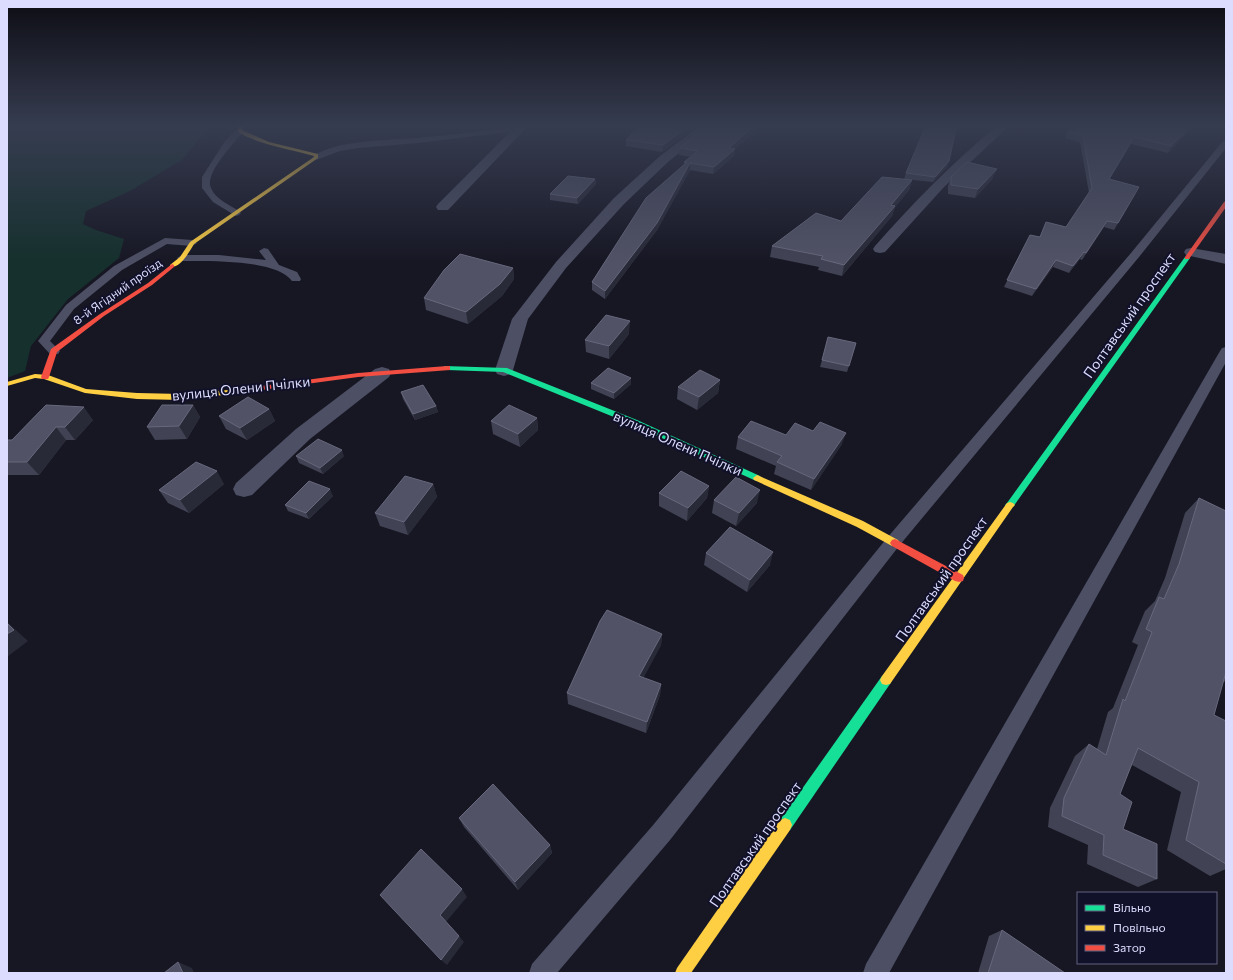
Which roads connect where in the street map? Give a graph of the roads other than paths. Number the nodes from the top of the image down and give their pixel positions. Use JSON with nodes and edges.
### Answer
{"nodes":[{"id":1,"x":210,"y":171,"type":"edge"},
{"id":2,"x":297,"y":171,"type":"edge"},
{"id":3,"x":479,"y":171,"type":"edge"},
{"id":4,"x":651,"y":171,"type":"edge"},
{"id":5,"x":955,"y":171,"type":"edge"},
{"id":6,"x":1203,"y":171,"type":"edge"},
{"id":7,"x":1226,"y":203,"type":"edge"},
{"id":8,"x":443,"y":207,"type":"dead end"},
{"id":9,"x":236,"y":213,"type":"junction"},
{"id":10,"x":192,"y":243,"type":"junction"},
{"id":11,"x":880,"y":249,"type":"dead end"},
{"id":12,"x":264,"y":251,"type":"dead end"},
{"id":13,"x":1191,"y":252,"type":"junction"},
{"id":14,"x":182,"y":258,"type":"junction"},
{"id":15,"x":1226,"y":259,"type":"edge"},
{"id":16,"x":274,"y":264,"type":"junction"},
{"id":17,"x":296,"y":279,"type":"dead end"},
{"id":18,"x":54,"y":351,"type":"junction"},
{"id":19,"x":1226,"y":351,"type":"edge"},
{"id":20,"x":504,"y":370,"type":"junction"},
{"id":21,"x":382,"y":373,"type":"junction"},
{"id":22,"x":45,"y":377,"type":"junction"},
{"id":23,"x":7,"y":384,"type":"edge"},
{"id":24,"x":244,"y":489,"type":"dead end"},
{"id":25,"x":894,"y":542,"type":"junction"},
{"id":26,"x":958,"y":578,"type":"junction"},
{"id":27,"x":541,"y":973,"type":"edge"},
{"id":28,"x":682,"y":973,"type":"edge"},
{"id":29,"x":875,"y":973,"type":"edge"}],
"edges":[{"from":1,"to":9,"type":"lane"},
{"from":2,"to":9,"type":"main road","name":"8-й Ягідний проїзд"},
{"from":3,"to":8,"type":"street"},
{"from":4,"to":20,"type":"street"},
{"from":5,"to":11,"type":"street"},
{"from":6,"to":25,"type":"lane"},
{"from":7,"to":13,"type":"main road","name":"Полтавський проспект"},
{"from":9,"to":10,"type":"main road","name":"8-й Ягідний проїзд"},
{"from":10,"to":14,"type":"main road","name":"8-й Ягідний проїзд"},
{"from":10,"to":18,"type":"lane"},
{"from":12,"to":16,"type":"lane"},
{"from":13,"to":15,"type":"street"},
{"from":13,"to":26,"type":"main road","name":"Полтавський проспект"},
{"from":14,"to":16,"type":"lane"},
{"from":14,"to":18,"type":"main road","name":"8-й Ягідний проїзд"},
{"from":16,"to":17,"type":"lane"},
{"from":18,"to":22,"type":"main road"},
{"from":19,"to":29,"type":"lane"},
{"from":20,"to":21,"type":"main road","name":"вулиця Олени Пчілки"},
{"from":20,"to":25,"type":"main road","name":"вулиця Олени Пчілки"},
{"from":21,"to":22,"type":"main road","name":"вулиця Олени Пчілки"},
{"from":21,"to":24,"type":"street"},
{"from":22,"to":23,"type":"main road","name":"вулиця Олени Пчілки"},
{"from":25,"to":26,"type":"main road","name":"вулиця Олени Пчілки"},
{"from":25,"to":27,"type":"lane"},
{"from":26,"to":28,"type":"main road","name":"Полтавський проспект"}]}
